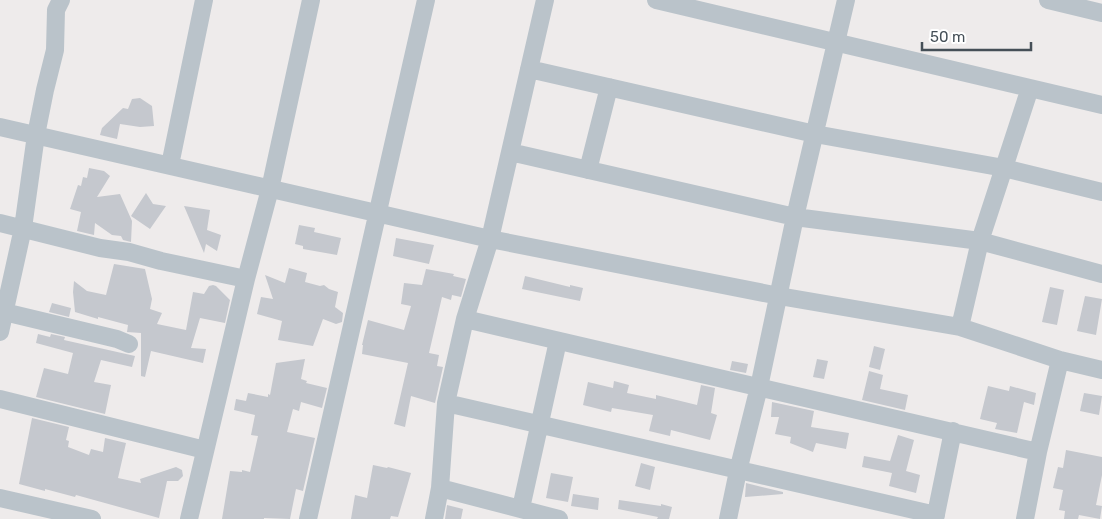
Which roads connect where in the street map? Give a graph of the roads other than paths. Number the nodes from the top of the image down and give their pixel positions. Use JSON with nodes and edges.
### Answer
{"nodes":[{"id":1,"x":61,"y":0,"type":"edge"},
{"id":2,"x":204,"y":0,"type":"edge"},
{"id":3,"x":311,"y":0,"type":"edge"},
{"id":4,"x":426,"y":0,"type":"edge"},
{"id":5,"x":545,"y":0,"type":"edge"},
{"id":6,"x":656,"y":0,"type":"edge"},
{"id":7,"x":846,"y":0,"type":"edge"},
{"id":8,"x":1048,"y":0,"type":"edge"},
{"id":9,"x":1102,"y":13,"type":"edge"},
{"id":10,"x":836,"y":42,"type":"junction"},
{"id":11,"x":529,"y":69,"type":"junction"},
{"id":12,"x":609,"y":87,"type":"junction"},
{"id":13,"x":1030,"y":88,"type":"junction"},
{"id":14,"x":1102,"y":105,"type":"edge"},
{"id":15,"x":0,"y":127,"type":"edge"},
{"id":16,"x":815,"y":134,"type":"junction"},
{"id":17,"x":36,"y":135,"type":"junction"},
{"id":18,"x":510,"y":152,"type":"junction"},
{"id":19,"x":170,"y":165,"type":"junction"},
{"id":20,"x":1004,"y":168,"type":"junction"},
{"id":21,"x":588,"y":170,"type":"junction"},
{"id":22,"x":270,"y":189,"type":"junction"},
{"id":23,"x":1102,"y":192,"type":"edge"},
{"id":24,"x":377,"y":213,"type":"junction"},
{"id":25,"x":795,"y":218,"type":"junction"},
{"id":26,"x":0,"y":223,"type":"edge"},
{"id":27,"x":23,"y":228,"type":"junction"},
{"id":28,"x":490,"y":238,"type":"junction"},
{"id":29,"x":980,"y":241,"type":"junction"},
{"id":30,"x":1102,"y":274,"type":"edge"},
{"id":31,"x":246,"y":279,"type":"junction"},
{"id":32,"x":779,"y":296,"type":"junction"},
{"id":33,"x":3,"y":312,"type":"edge"},
{"id":34,"x":465,"y":319,"type":"junction"},
{"id":35,"x":960,"y":328,"type":"junction"},
{"id":36,"x":0,"y":332,"type":"edge"},
{"id":37,"x":558,"y":341,"type":"junction"},
{"id":38,"x":129,"y":344,"type":"dead end"},
{"id":39,"x":1060,"y":360,"type":"junction"},
{"id":40,"x":1102,"y":370,"type":"edge"},
{"id":41,"x":759,"y":388,"type":"junction"},
{"id":42,"x":0,"y":398,"type":"edge"},
{"id":43,"x":446,"y":403,"type":"junction"},
{"id":44,"x":540,"y":425,"type":"junction"},
{"id":45,"x":953,"y":431,"type":"junction"},
{"id":46,"x":205,"y":450,"type":"junction"},
{"id":47,"x":1038,"y":452,"type":"junction"},
{"id":48,"x":738,"y":470,"type":"junction"},
{"id":49,"x":440,"y":488,"type":"junction"},
{"id":50,"x":0,"y":498,"type":"edge"},
{"id":51,"x":522,"y":508,"type":"junction"},
{"id":52,"x":936,"y":517,"type":"edge"},
{"id":53,"x":92,"y":519,"type":"edge"},
{"id":54,"x":190,"y":519,"type":"edge"},
{"id":55,"x":308,"y":519,"type":"edge"},
{"id":56,"x":434,"y":519,"type":"edge"},
{"id":57,"x":559,"y":519,"type":"edge"},
{"id":58,"x":728,"y":519,"type":"edge"},
{"id":59,"x":1026,"y":519,"type":"edge"}],
"edges":[{"from":1,"to":17,"type":"street"},
{"from":2,"to":19,"type":"street"},
{"from":3,"to":22,"type":"street"},
{"from":4,"to":24,"type":"street"},
{"from":5,"to":11,"type":"street"},
{"from":6,"to":10,"type":"street"},
{"from":7,"to":10,"type":"street"},
{"from":8,"to":9,"type":"street"},
{"from":10,"to":13,"type":"street"},
{"from":10,"to":16,"type":"street"},
{"from":11,"to":12,"type":"street"},
{"from":11,"to":18,"type":"street"},
{"from":12,"to":16,"type":"street"},
{"from":12,"to":21,"type":"street"},
{"from":13,"to":14,"type":"street"},
{"from":13,"to":20,"type":"street"},
{"from":15,"to":17,"type":"street"},
{"from":16,"to":20,"type":"street"},
{"from":16,"to":25,"type":"street"},
{"from":17,"to":19,"type":"street"},
{"from":17,"to":27,"type":"street"},
{"from":18,"to":21,"type":"street"},
{"from":18,"to":28,"type":"street"},
{"from":19,"to":22,"type":"street"},
{"from":20,"to":23,"type":"street"},
{"from":20,"to":29,"type":"street"},
{"from":21,"to":25,"type":"street"},
{"from":22,"to":24,"type":"street"},
{"from":22,"to":31,"type":"street"},
{"from":24,"to":28,"type":"street"},
{"from":24,"to":55,"type":"street"},
{"from":25,"to":29,"type":"street"},
{"from":25,"to":32,"type":"street"},
{"from":26,"to":27,"type":"street"},
{"from":27,"to":31,"type":"street"},
{"from":27,"to":33,"type":"street"},
{"from":28,"to":32,"type":"street"},
{"from":28,"to":34,"type":"street"},
{"from":29,"to":30,"type":"street"},
{"from":29,"to":35,"type":"street"},
{"from":31,"to":46,"type":"street"},
{"from":32,"to":35,"type":"street"},
{"from":32,"to":41,"type":"street"},
{"from":33,"to":36,"type":"street"},
{"from":33,"to":38,"type":"street"},
{"from":34,"to":37,"type":"street"},
{"from":34,"to":43,"type":"street"},
{"from":35,"to":39,"type":"street"},
{"from":37,"to":41,"type":"street"},
{"from":37,"to":44,"type":"street"},
{"from":39,"to":40,"type":"street"},
{"from":39,"to":47,"type":"street"},
{"from":41,"to":45,"type":"street"},
{"from":41,"to":48,"type":"street"},
{"from":42,"to":46,"type":"street"},
{"from":43,"to":44,"type":"street"},
{"from":43,"to":49,"type":"street"},
{"from":44,"to":48,"type":"street"},
{"from":44,"to":51,"type":"street"},
{"from":45,"to":47,"type":"street"},
{"from":45,"to":52,"type":"street"},
{"from":46,"to":54,"type":"street"},
{"from":47,"to":59,"type":"street"},
{"from":48,"to":52,"type":"street"},
{"from":48,"to":58,"type":"street"},
{"from":49,"to":51,"type":"street"},
{"from":49,"to":56,"type":"street"},
{"from":50,"to":53,"type":"street"},
{"from":51,"to":57,"type":"street"}]}
